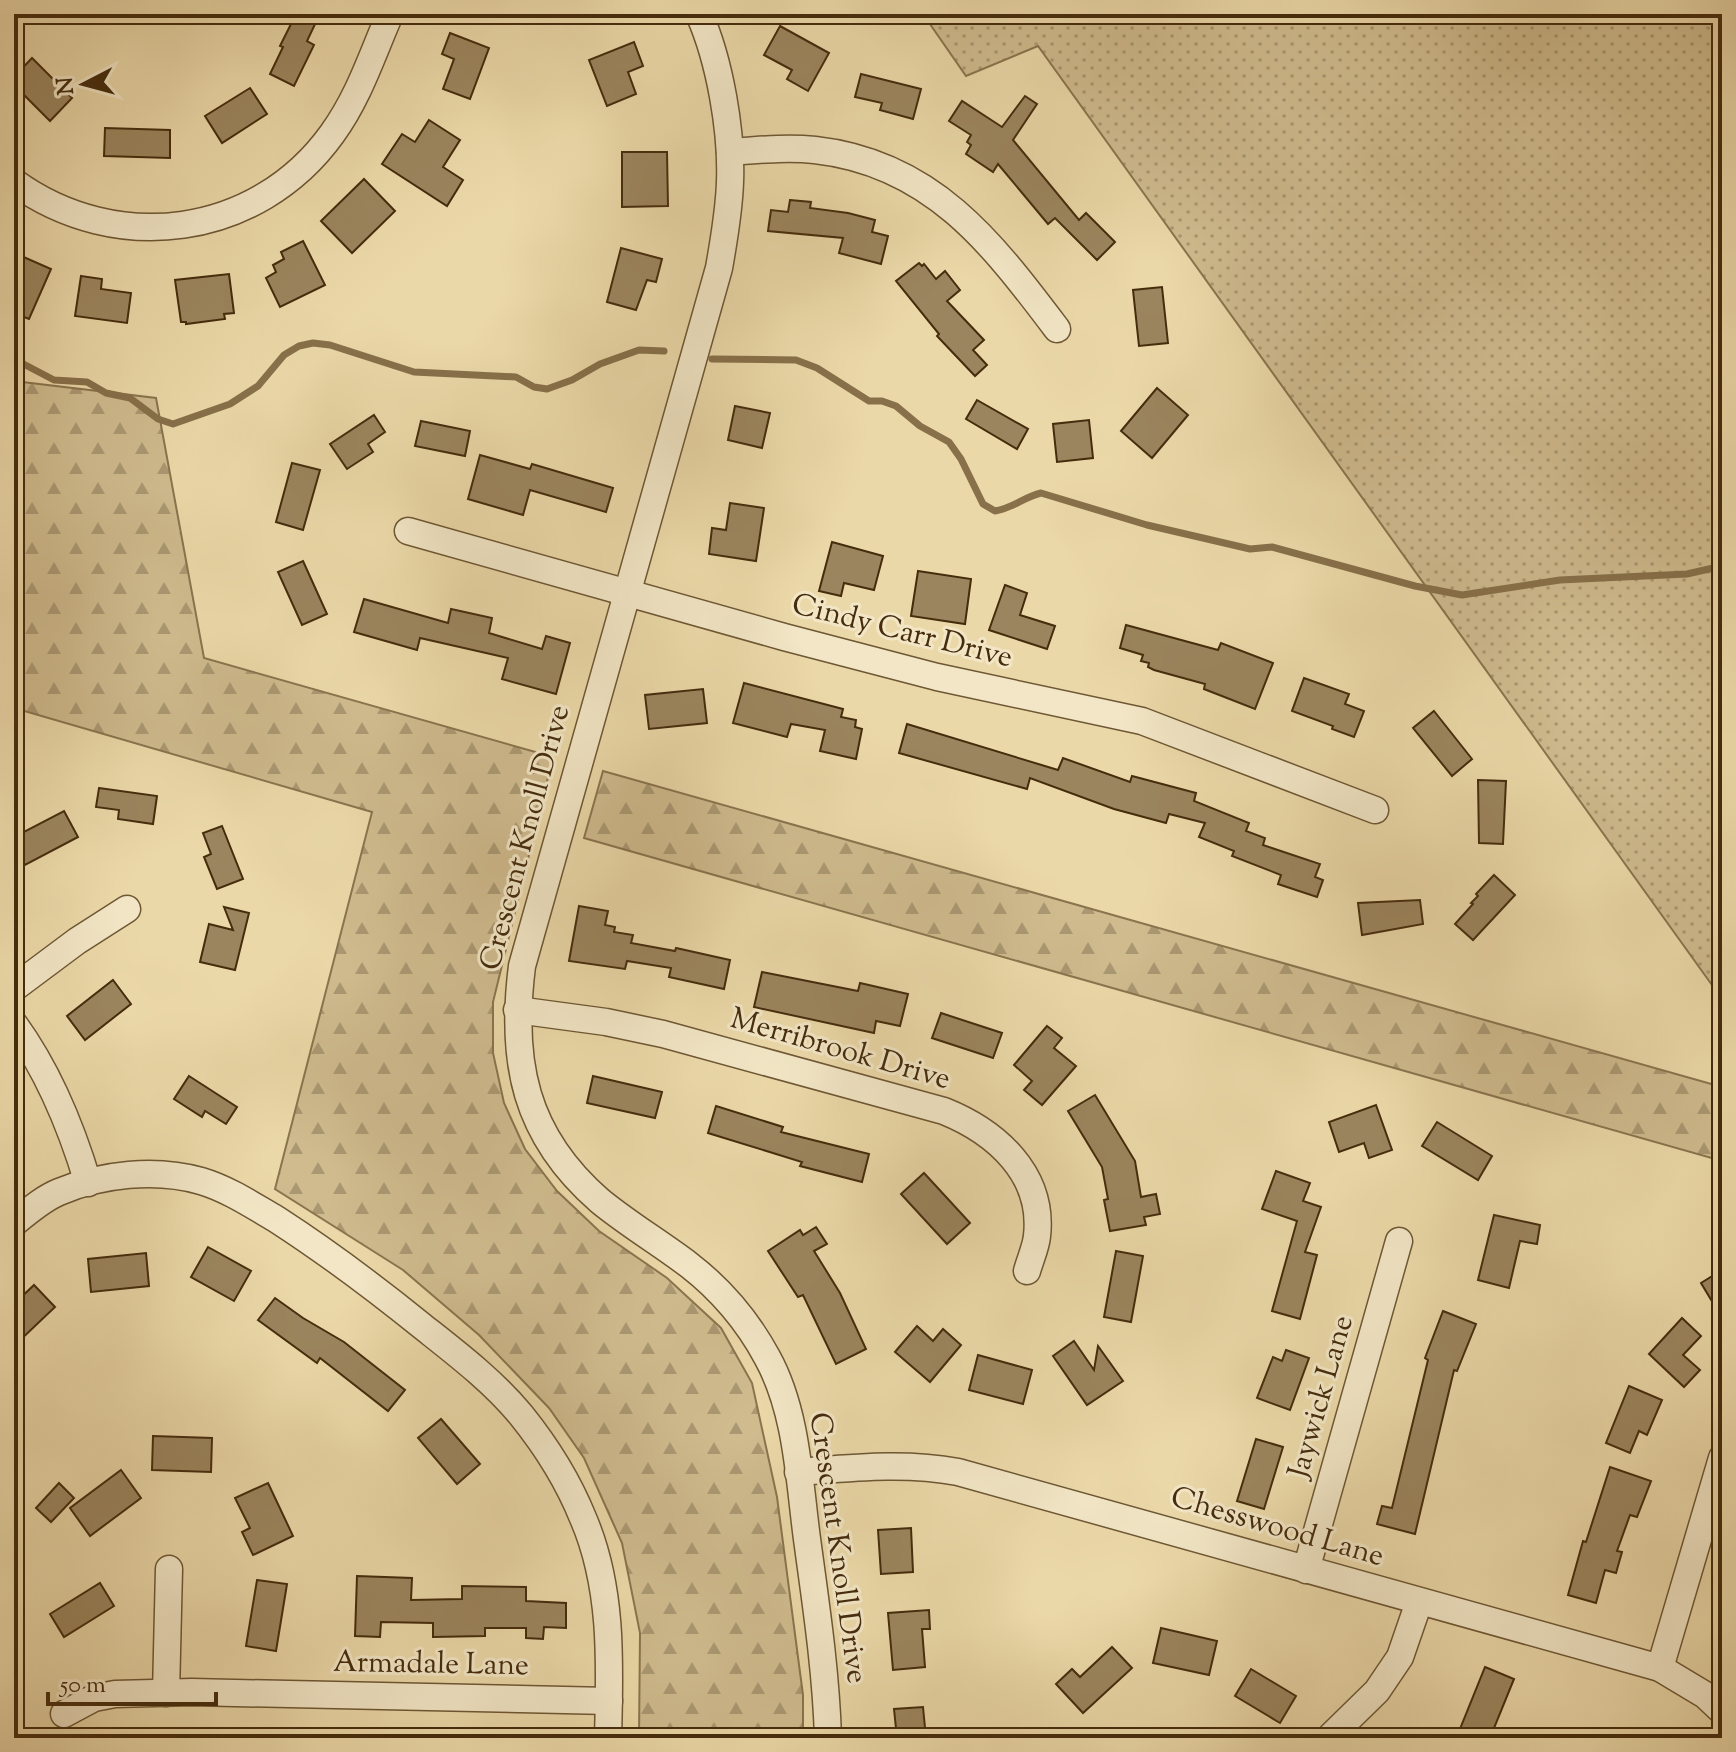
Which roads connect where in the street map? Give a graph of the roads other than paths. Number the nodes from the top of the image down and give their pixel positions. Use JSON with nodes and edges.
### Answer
{"nodes":[{"id":1,"x":390,"y":14,"type":"edge"},
{"id":2,"x":699,"y":14,"type":"edge"},
{"id":3,"x":730,"y":152,"type":"junction"},
{"id":4,"x":14,"y":182,"type":"edge"},
{"id":5,"x":1057,"y":329,"type":"dead end"},
{"id":6,"x":408,"y":531,"type":"dead end"},
{"id":7,"x":626,"y":593,"type":"junction"},
{"id":8,"x":1375,"y":810,"type":"dead end"},
{"id":9,"x":127,"y":909,"type":"dead end"},
{"id":10,"x":14,"y":988,"type":"edge"},
{"id":11,"x":517,"y":1010,"type":"junction"},
{"id":12,"x":14,"y":1024,"type":"edge"},
{"id":13,"x":88,"y":1183,"type":"junction"},
{"id":14,"x":14,"y":1223,"type":"edge"},
{"id":15,"x":1399,"y":1241,"type":"dead end"},
{"id":16,"x":1027,"y":1271,"type":"dead end"},
{"id":17,"x":1722,"y":1458,"type":"edge"},
{"id":18,"x":798,"y":1472,"type":"junction"},
{"id":19,"x":169,"y":1569,"type":"dead end"},
{"id":20,"x":1306,"y":1570,"type":"junction"},
{"id":21,"x":1419,"y":1602,"type":"junction"},
{"id":22,"x":1660,"y":1668,"type":"junction"},
{"id":23,"x":166,"y":1693,"type":"junction"},
{"id":24,"x":609,"y":1701,"type":"junction"},
{"id":25,"x":1722,"y":1711,"type":"edge"},
{"id":26,"x":64,"y":1714,"type":"dead end"},
{"id":27,"x":608,"y":1738,"type":"edge"},
{"id":28,"x":828,"y":1738,"type":"edge"},
{"id":29,"x":1329,"y":1738,"type":"edge"}],
"edges":[{"from":1,"to":4,"type":"street"},
{"from":2,"to":3,"type":"street","name":"Crescent Knoll Drive"},
{"from":3,"to":5,"type":"street"},
{"from":3,"to":7,"type":"street","name":"Crescent Knoll Drive"},
{"from":6,"to":7,"type":"street","name":"Cindy Carr Drive"},
{"from":7,"to":8,"type":"street","name":"Cindy Carr Drive"},
{"from":7,"to":11,"type":"street","name":"Crescent Knoll Drive"},
{"from":9,"to":10,"type":"street"},
{"from":11,"to":16,"type":"street","name":"Merribrook Drive"},
{"from":11,"to":18,"type":"street","name":"Crescent Knoll Drive"},
{"from":12,"to":13,"type":"street"},
{"from":13,"to":14,"type":"street"},
{"from":13,"to":24,"type":"street"},
{"from":15,"to":20,"type":"street","name":"Jaywick Lane"},
{"from":17,"to":22,"type":"street"},
{"from":18,"to":20,"type":"street","name":"Chesswood Lane"},
{"from":18,"to":28,"type":"street","name":"Crescent Knoll Drive"},
{"from":19,"to":23,"type":"street"},
{"from":20,"to":21,"type":"street","name":"Chesswood Lane"},
{"from":21,"to":22,"type":"street","name":"Chesswood Lane"},
{"from":21,"to":29,"type":"street"},
{"from":22,"to":25,"type":"street","name":"Chesswood Lane"},
{"from":23,"to":24,"type":"street","name":"Armadale Lane"},
{"from":23,"to":26,"type":"street","name":"Armadale Lane"},
{"from":24,"to":27,"type":"street"}]}
